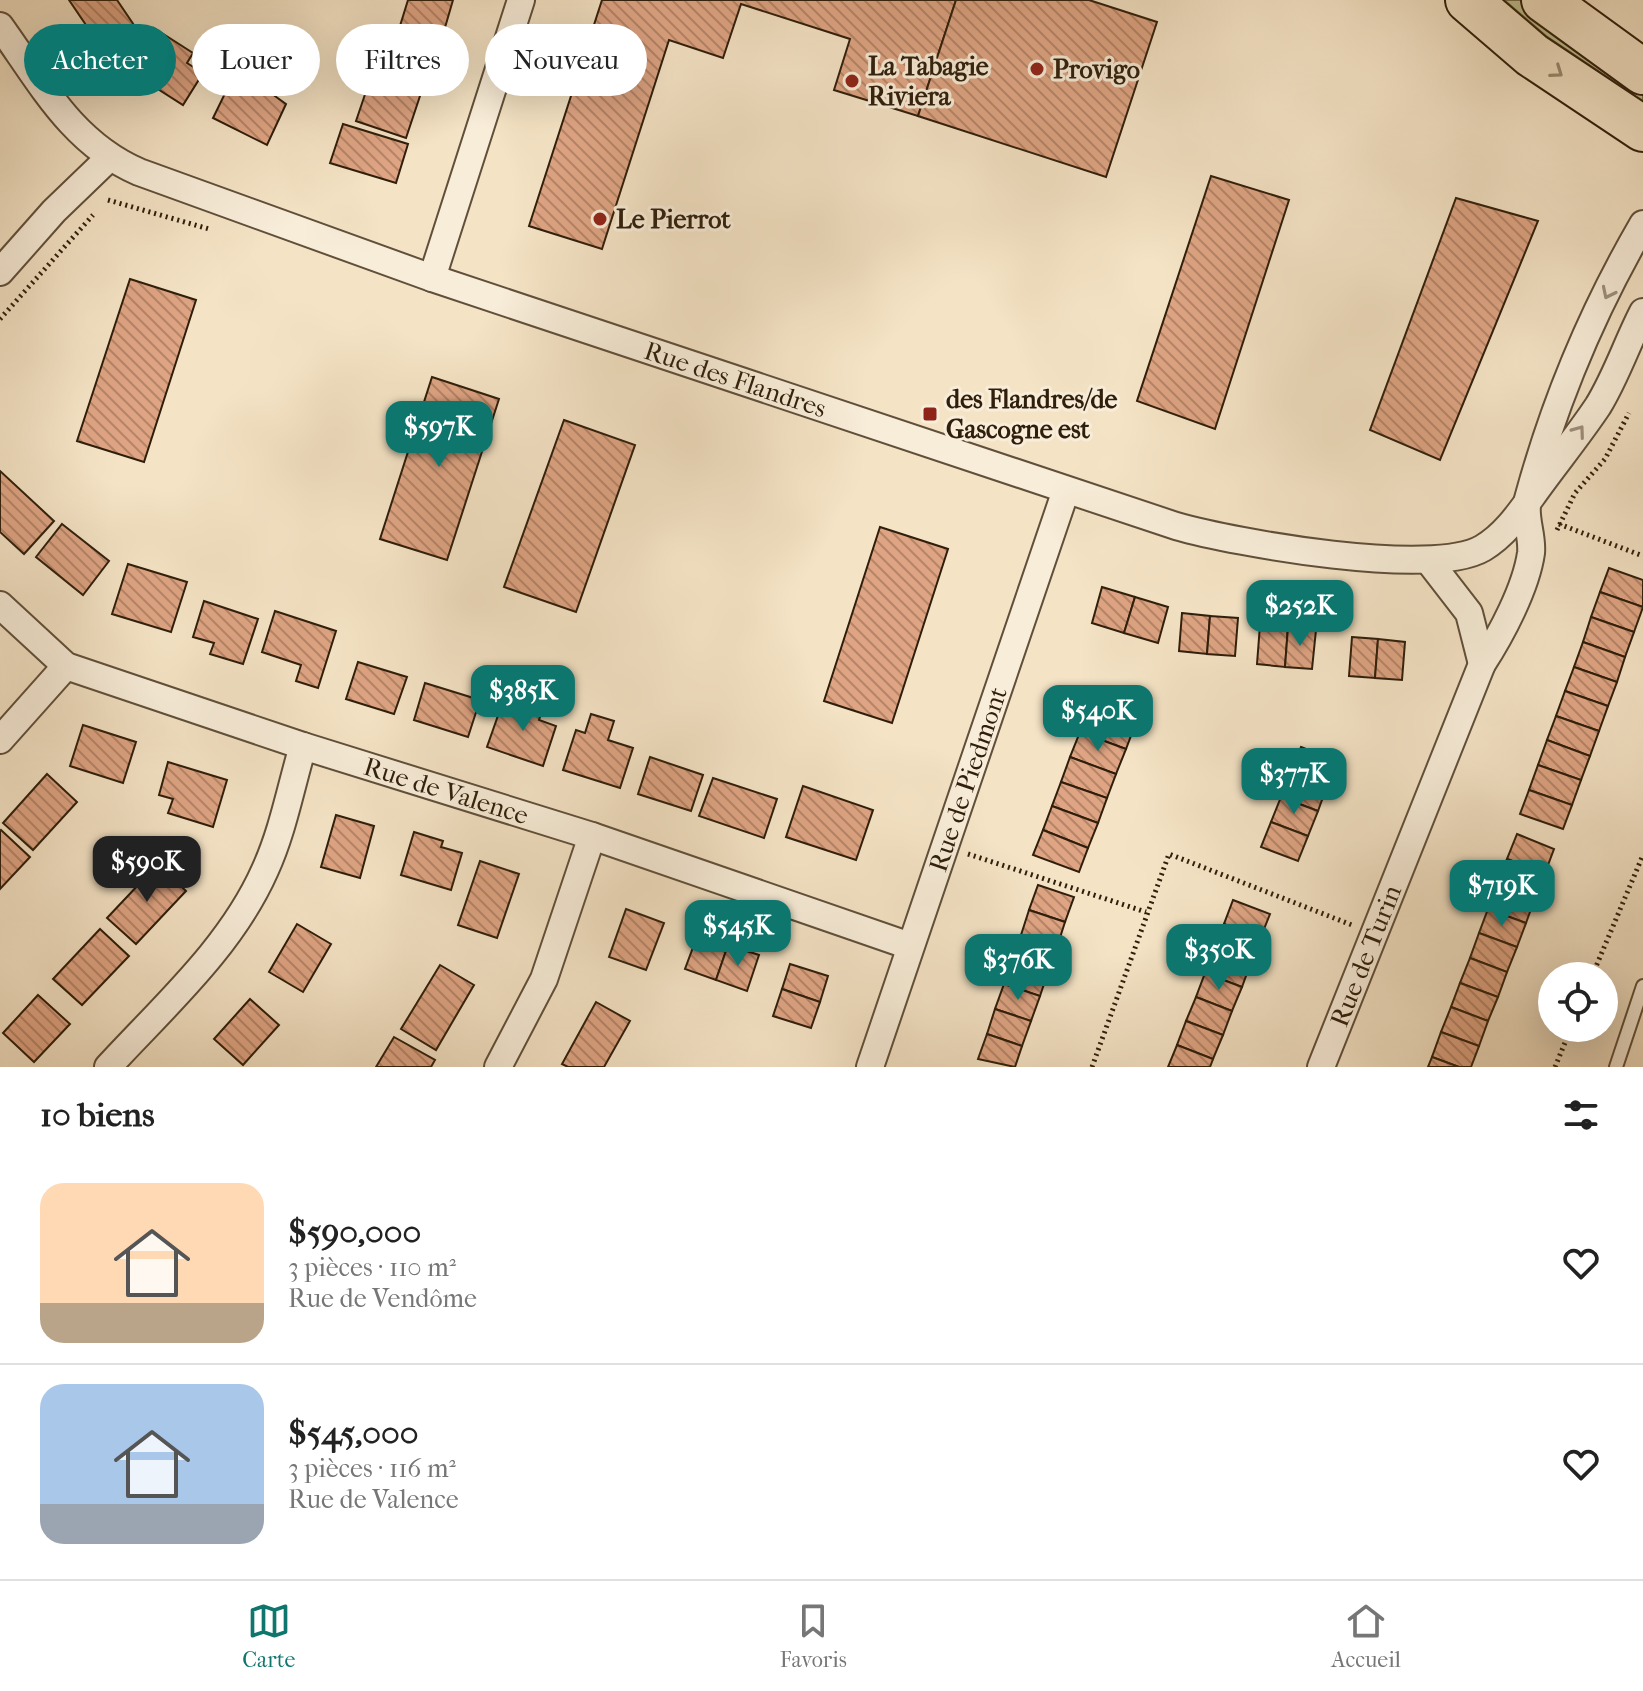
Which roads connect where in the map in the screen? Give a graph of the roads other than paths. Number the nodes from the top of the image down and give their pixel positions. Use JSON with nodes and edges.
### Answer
{"nodes":[{"id":1,"x":521,"y":0,"type":"edge"},
{"id":2,"x":1468,"y":0,"type":"edge"},
{"id":3,"x":1544,"y":0,"type":"edge"},
{"id":4,"x":0,"y":26,"type":"edge"},
{"id":5,"x":1643,"y":72,"type":"edge"},
{"id":6,"x":1643,"y":129,"type":"edge"},
{"id":7,"x":108,"y":159,"type":"junction"},
{"id":8,"x":1643,"y":224,"type":"edge"},
{"id":9,"x":0,"y":272,"type":"edge"},
{"id":10,"x":432,"y":278,"type":"junction"},
{"id":11,"x":1643,"y":312,"type":"edge"},
{"id":12,"x":1066,"y":490,"type":"junction"},
{"id":13,"x":1526,"y":504,"type":"junction"},
{"id":14,"x":1428,"y":560,"type":"junction"},
{"id":15,"x":0,"y":605,"type":"edge"},
{"id":16,"x":1482,"y":664,"type":"junction"},
{"id":17,"x":66,"y":666,"type":"junction"},
{"id":18,"x":0,"y":740,"type":"edge"},
{"id":19,"x":303,"y":746,"type":"junction"},
{"id":20,"x":592,"y":836,"type":"junction"},
{"id":21,"x":910,"y":946,"type":"junction"},
{"id":22,"x":1643,"y":986,"type":"edge"},
{"id":23,"x":108,"y":1067,"type":"edge"},
{"id":24,"x":498,"y":1067,"type":"edge"},
{"id":25,"x":870,"y":1067,"type":"edge"},
{"id":26,"x":1321,"y":1067,"type":"edge"},
{"id":27,"x":1616,"y":1067,"type":"edge"}],
"edges":[{"from":1,"to":10,"type":"street"},
{"from":2,"to":6,"type":"highway","one_way":true},
{"from":3,"to":5,"type":"highway"},
{"from":4,"to":7,"type":"street","name":"Rue des Flandres"},
{"from":7,"to":9,"type":"street"},
{"from":7,"to":10,"type":"street","name":"Rue des Flandres"},
{"from":8,"to":13,"type":"street","name":"Rue de Turin","one_way":true},
{"from":10,"to":12,"type":"street","name":"Rue des Flandres"},
{"from":13,"to":11,"type":"street","one_way":true},
{"from":12,"to":14,"type":"street","name":"Rue des Flandres"},
{"from":12,"to":21,"type":"street","name":"Rue de Piedmont"},
{"from":13,"to":14,"type":"street","name":"Rue des Flandres"},
{"from":13,"to":16,"type":"street","name":"Rue de Turin"},
{"from":14,"to":16,"type":"street"},
{"from":15,"to":17,"type":"street","name":"Rue de Valence"},
{"from":16,"to":26,"type":"street","name":"Rue de Turin"},
{"from":17,"to":18,"type":"street"},
{"from":17,"to":19,"type":"street","name":"Rue de Valence"},
{"from":19,"to":20,"type":"street","name":"Rue de Valence"},
{"from":19,"to":23,"type":"street"},
{"from":20,"to":21,"type":"street","name":"Rue de Valence"},
{"from":20,"to":24,"type":"street"},
{"from":21,"to":25,"type":"street","name":"Rue de Piedmont"},
{"from":22,"to":27,"type":"lane"}]}
